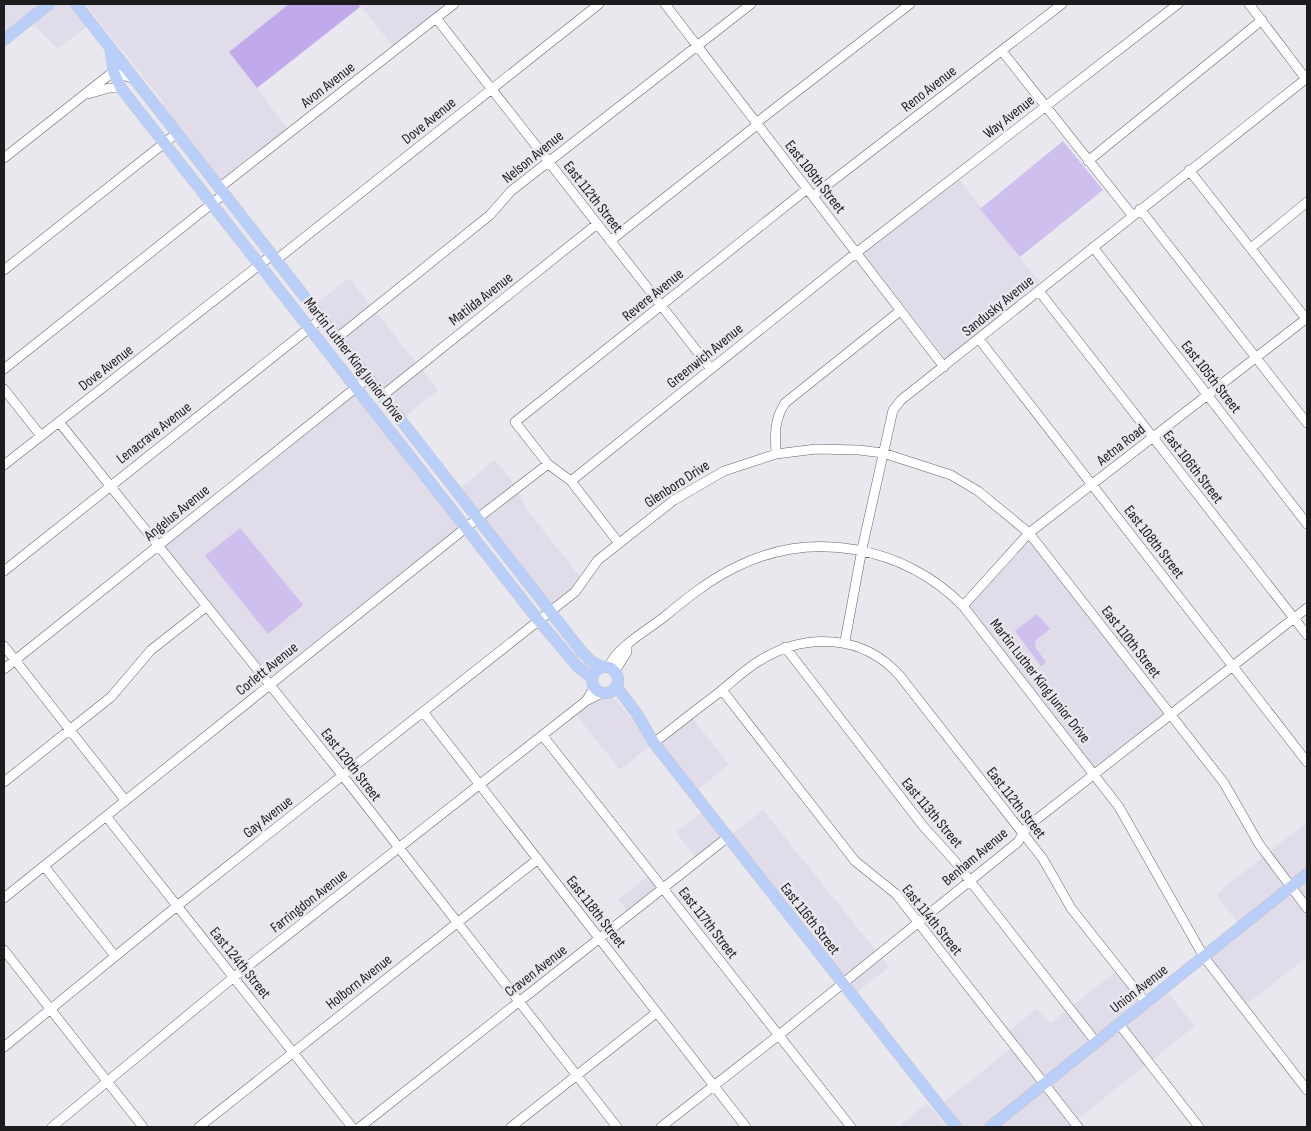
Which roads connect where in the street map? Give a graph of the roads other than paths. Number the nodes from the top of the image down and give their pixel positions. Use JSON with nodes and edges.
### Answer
{"nodes":[{"id":1,"x":49,"y":4,"type":"edge"},
{"id":2,"x":76,"y":4,"type":"edge"},
{"id":3,"x":454,"y":4,"type":"edge"},
{"id":4,"x":599,"y":4,"type":"edge"},
{"id":5,"x":665,"y":4,"type":"edge"},
{"id":6,"x":751,"y":4,"type":"edge"},
{"id":7,"x":910,"y":4,"type":"edge"},
{"id":8,"x":1062,"y":4,"type":"edge"},
{"id":9,"x":1178,"y":4,"type":"edge"},
{"id":10,"x":1249,"y":4,"type":"edge"},
{"id":11,"x":436,"y":18,"type":"junction"},
{"id":12,"x":1262,"y":20,"type":"junction"},
{"id":13,"x":4,"y":40,"type":"edge"},
{"id":14,"x":109,"y":46,"type":"junction"},
{"id":15,"x":697,"y":46,"type":"junction"},
{"id":16,"x":1002,"y":51,"type":"junction"},
{"id":17,"x":111,"y":74,"type":"junction"},
{"id":18,"x":1307,"y":78,"type":"edge"},
{"id":19,"x":135,"y":79,"type":"junction"},
{"id":20,"x":121,"y":88,"type":"junction"},
{"id":21,"x":491,"y":89,"type":"junction"},
{"id":22,"x":83,"y":95,"type":"junction"},
{"id":23,"x":1045,"y":106,"type":"junction"},
{"id":24,"x":756,"y":124,"type":"junction"},
{"id":25,"x":177,"y":133,"type":"junction"},
{"id":26,"x":164,"y":142,"type":"junction"},
{"id":27,"x":4,"y":158,"type":"edge"},
{"id":28,"x":1088,"y":161,"type":"junction"},
{"id":29,"x":549,"y":162,"type":"junction"},
{"id":30,"x":1189,"y":170,"type":"junction"},
{"id":31,"x":222,"y":191,"type":"junction"},
{"id":32,"x":810,"y":192,"type":"junction"},
{"id":33,"x":1307,"y":202,"type":"edge"},
{"id":34,"x":212,"y":204,"type":"junction"},
{"id":35,"x":1140,"y":209,"type":"junction"},
{"id":36,"x":1132,"y":215,"type":"junction"},
{"id":37,"x":597,"y":224,"type":"junction"},
{"id":38,"x":610,"y":241,"type":"junction"},
{"id":39,"x":1093,"y":247,"type":"junction"},
{"id":40,"x":1251,"y":248,"type":"junction"},
{"id":41,"x":856,"y":253,"type":"junction"},
{"id":42,"x":274,"y":258,"type":"junction"},
{"id":43,"x":260,"y":264,"type":"junction"},
{"id":44,"x":4,"y":270,"type":"edge"},
{"id":45,"x":1039,"y":290,"type":"junction"},
{"id":46,"x":660,"y":306,"type":"junction"},
{"id":47,"x":900,"y":311,"type":"junction"},
{"id":48,"x":322,"y":318,"type":"junction"},
{"id":49,"x":1307,"y":319,"type":"edge"},
{"id":50,"x":310,"y":328,"type":"junction"},
{"id":51,"x":337,"y":338,"type":"junction"},
{"id":52,"x":979,"y":339,"type":"junction"},
{"id":53,"x":1256,"y":357,"type":"junction"},
{"id":54,"x":944,"y":367,"type":"junction"},
{"id":55,"x":4,"y":369,"type":"edge"},
{"id":56,"x":711,"y":369,"type":"junction"},
{"id":57,"x":368,"y":378,"type":"junction"},
{"id":58,"x":356,"y":387,"type":"junction"},
{"id":59,"x":4,"y":389,"type":"edge"},
{"id":60,"x":1208,"y":395,"type":"junction"},
{"id":61,"x":382,"y":396,"type":"junction"},
{"id":62,"x":59,"y":422,"type":"junction"},
{"id":63,"x":1307,"y":423,"type":"edge"},
{"id":64,"x":41,"y":436,"type":"junction"},
{"id":65,"x":1153,"y":438,"type":"junction"},
{"id":66,"x":882,"y":453,"type":"junction"},
{"id":67,"x":776,"y":454,"type":"junction"},
{"id":68,"x":548,"y":464,"type":"junction"},
{"id":69,"x":4,"y":465,"type":"edge"},
{"id":70,"x":571,"y":481,"type":"junction"},
{"id":71,"x":1093,"y":485,"type":"junction"},
{"id":72,"x":110,"y":486,"type":"junction"},
{"id":73,"x":478,"y":518,"type":"junction"},
{"id":74,"x":1307,"y":524,"type":"edge"},
{"id":75,"x":467,"y":527,"type":"junction"},
{"id":76,"x":1029,"y":533,"type":"junction"},
{"id":77,"x":618,"y":542,"type":"junction"},
{"id":78,"x":158,"y":546,"type":"junction"},
{"id":79,"x":862,"y":549,"type":"junction"},
{"id":80,"x":4,"y":572,"type":"edge"},
{"id":81,"x":207,"y":606,"type":"junction"},
{"id":82,"x":963,"y":606,"type":"junction"},
{"id":83,"x":1307,"y":608,"type":"edge"},
{"id":84,"x":551,"y":611,"type":"junction"},
{"id":85,"x":1294,"y":618,"type":"junction"},
{"id":86,"x":539,"y":621,"type":"junction"},
{"id":87,"x":1307,"y":636,"type":"edge"},
{"id":88,"x":845,"y":642,"type":"junction"},
{"id":89,"x":4,"y":646,"type":"edge"},
{"id":90,"x":785,"y":647,"type":"junction"},
{"id":91,"x":15,"y":660,"type":"junction"},
{"id":92,"x":1232,"y":667,"type":"junction"},
{"id":93,"x":609,"y":668,"type":"junction"},
{"id":94,"x":4,"y":670,"type":"edge"},
{"id":95,"x":269,"y":685,"type":"junction"},
{"id":96,"x":602,"y":688,"type":"junction"},
{"id":97,"x":722,"y":690,"type":"junction"},
{"id":98,"x":424,"y":713,"type":"junction"},
{"id":99,"x":1171,"y":715,"type":"junction"},
{"id":100,"x":70,"y":729,"type":"junction"},
{"id":101,"x":543,"y":736,"type":"junction"},
{"id":102,"x":654,"y":743,"type":"junction"},
{"id":103,"x":1307,"y":762,"type":"edge"},
{"id":104,"x":1094,"y":774,"type":"junction"},
{"id":105,"x":343,"y":776,"type":"junction"},
{"id":106,"x":4,"y":782,"type":"edge"},
{"id":107,"x":480,"y":786,"type":"junction"},
{"id":108,"x":126,"y":800,"type":"junction"},
{"id":109,"x":106,"y":816,"type":"junction"},
{"id":110,"x":1022,"y":834,"type":"junction"},
{"id":111,"x":728,"y":838,"type":"junction"},
{"id":112,"x":399,"y":848,"type":"junction"},
{"id":113,"x":538,"y":859,"type":"junction"},
{"id":114,"x":44,"y":866,"type":"junction"},
{"id":115,"x":1307,"y":874,"type":"edge"},
{"id":116,"x":969,"y":880,"type":"junction"},
{"id":117,"x":1291,"y":887,"type":"junction"},
{"id":118,"x":664,"y":888,"type":"junction"},
{"id":119,"x":4,"y":898,"type":"edge"},
{"id":120,"x":177,"y":906,"type":"junction"},
{"id":121,"x":1307,"y":908,"type":"edge"},
{"id":122,"x":457,"y":922,"type":"junction"},
{"id":123,"x":918,"y":922,"type":"junction"},
{"id":124,"x":600,"y":939,"type":"junction"},
{"id":125,"x":4,"y":950,"type":"edge"},
{"id":126,"x":115,"y":956,"type":"junction"},
{"id":127,"x":1204,"y":957,"type":"junction"},
{"id":128,"x":234,"y":977,"type":"junction"},
{"id":129,"x":842,"y":984,"type":"junction"},
{"id":130,"x":519,"y":1002,"type":"junction"},
{"id":131,"x":1146,"y":1003,"type":"junction"},
{"id":132,"x":50,"y":1009,"type":"junction"},
{"id":133,"x":656,"y":1013,"type":"junction"},
{"id":134,"x":1119,"y":1024,"type":"junction"},
{"id":135,"x":779,"y":1036,"type":"junction"},
{"id":136,"x":1096,"y":1042,"type":"junction"},
{"id":137,"x":4,"y":1047,"type":"edge"},
{"id":138,"x":293,"y":1051,"type":"junction"},
{"id":139,"x":576,"y":1075,"type":"junction"},
{"id":140,"x":108,"y":1083,"type":"junction"},
{"id":141,"x":1044,"y":1084,"type":"junction"},
{"id":142,"x":714,"y":1085,"type":"junction"},
{"id":143,"x":1307,"y":1090,"type":"edge"},
{"id":144,"x":52,"y":1127,"type":"edge"},
{"id":145,"x":143,"y":1127,"type":"edge"},
{"id":146,"x":199,"y":1127,"type":"edge"},
{"id":147,"x":350,"y":1127,"type":"edge"},
{"id":148,"x":360,"y":1127,"type":"edge"},
{"id":149,"x":511,"y":1127,"type":"edge"},
{"id":150,"x":617,"y":1127,"type":"edge"},
{"id":151,"x":661,"y":1127,"type":"edge"},
{"id":152,"x":746,"y":1127,"type":"edge"},
{"id":153,"x":851,"y":1127,"type":"edge"},
{"id":154,"x":956,"y":1127,"type":"edge"},
{"id":155,"x":990,"y":1127,"type":"edge"},
{"id":156,"x":1078,"y":1127,"type":"edge"},
{"id":157,"x":1199,"y":1127,"type":"edge"}],
"edges":[{"from":1,"to":13,"type":"main road"},
{"from":2,"to":14,"type":"main road"},
{"from":3,"to":11,"type":"street","name":"Avon Avenue"},
{"from":4,"to":21,"type":"street","name":"Dove Avenue"},
{"from":5,"to":15,"type":"street","name":"East 109th Street"},
{"from":6,"to":15,"type":"street","name":"Nelson Avenue"},
{"from":7,"to":24,"type":"street"},
{"from":8,"to":16,"type":"street","name":"Reno Avenue"},
{"from":9,"to":23,"type":"street","name":"Way Avenue"},
{"from":10,"to":12,"type":"street"},
{"from":11,"to":21,"type":"street","name":"East 112th Street"},
{"from":11,"to":31,"type":"street","name":"Avon Avenue"},
{"from":12,"to":18,"type":"street"},
{"from":12,"to":28,"type":"street"},
{"from":14,"to":17,"type":"main road"},
{"from":14,"to":19,"type":"main road"},
{"from":15,"to":24,"type":"street","name":"East 109th Street"},
{"from":15,"to":29,"type":"street","name":"Nelson Avenue"},
{"from":16,"to":23,"type":"street"},
{"from":16,"to":32,"type":"street","name":"Reno Avenue"},
{"from":17,"to":19,"type":"street"},
{"from":17,"to":20,"type":"main road"},
{"from":17,"to":22,"type":"street"},
{"from":18,"to":30,"type":"street","name":"Sandusky Avenue"},
{"from":19,"to":25,"type":"main road","name":"Martin Luther King Junior Drive"},
{"from":20,"to":22,"type":"street"},
{"from":20,"to":26,"type":"main road","name":"Martin Luther King Junior Drive"},
{"from":21,"to":29,"type":"street","name":"East 112th Street"},
{"from":21,"to":42,"type":"street","name":"Dove Avenue"},
{"from":22,"to":27,"type":"street"},
{"from":23,"to":28,"type":"street"},
{"from":23,"to":41,"type":"street","name":"Way Avenue"},
{"from":24,"to":32,"type":"street","name":"East 109th Street"},
{"from":24,"to":38,"type":"street"},
{"from":25,"to":26,"type":"street"},
{"from":25,"to":31,"type":"main road","name":"Martin Luther King Junior Drive"},
{"from":26,"to":34,"type":"main road","name":"Martin Luther King Junior Drive"},
{"from":26,"to":44,"type":"street"},
{"from":28,"to":36,"type":"street"},
{"from":29,"to":37,"type":"street","name":"East 112th Street"},
{"from":29,"to":51,"type":"street","name":"Nelson Avenue"},
{"from":30,"to":35,"type":"street","name":"Sandusky Avenue"},
{"from":30,"to":40,"type":"street"},
{"from":31,"to":34,"type":"street","name":"Avon Avenue"},
{"from":31,"to":42,"type":"main road","name":"Martin Luther King Junior Drive"},
{"from":32,"to":41,"type":"street","name":"East 109th Street"},
{"from":32,"to":46,"type":"street","name":"Revere Avenue"},
{"from":33,"to":40,"type":"street"},
{"from":34,"to":43,"type":"main road","name":"Martin Luther King Junior Drive"},
{"from":34,"to":55,"type":"street","name":"Avon Avenue"},
{"from":35,"to":36,"type":"street","name":"Sandusky Avenue"},
{"from":35,"to":53,"type":"street"},
{"from":36,"to":39,"type":"street","name":"Sandusky Avenue"},
{"from":37,"to":38,"type":"street","name":"East 112th Street"},
{"from":37,"to":61,"type":"street","name":"Matilda Avenue"},
{"from":38,"to":46,"type":"street","name":"East 112th Street"},
{"from":39,"to":45,"type":"street","name":"Sandusky Avenue"},
{"from":39,"to":60,"type":"street","name":"East 105th Street"},
{"from":40,"to":49,"type":"street"},
{"from":41,"to":47,"type":"street","name":"East 109th Street"},
{"from":41,"to":56,"type":"street","name":"Greenwich Avenue"},
{"from":42,"to":43,"type":"street","name":"Dove Avenue"},
{"from":42,"to":48,"type":"main road","name":"Martin Luther King Junior Drive"},
{"from":43,"to":50,"type":"main road","name":"Martin Luther King Junior Drive"},
{"from":43,"to":62,"type":"street","name":"Dove Avenue"},
{"from":45,"to":52,"type":"street","name":"Sandusky Avenue"},
{"from":45,"to":65,"type":"street","name":"East 106th Street"},
{"from":46,"to":56,"type":"street","name":"East 112th Street"},
{"from":46,"to":68,"type":"street","name":"Revere Avenue"},
{"from":47,"to":54,"type":"street","name":"East 109th Street"},
{"from":47,"to":67,"type":"street"},
{"from":48,"to":50,"type":"street","name":"Lenacrave Avenue"},
{"from":48,"to":51,"type":"main road","name":"Martin Luther King Junior Drive"},
{"from":49,"to":53,"type":"street","name":"Aetna Road"},
{"from":50,"to":58,"type":"main road","name":"Martin Luther King Junior Drive"},
{"from":50,"to":72,"type":"street","name":"Lenacrave Avenue"},
{"from":51,"to":57,"type":"main road","name":"Martin Luther King Junior Drive"},
{"from":52,"to":54,"type":"street","name":"Sandusky Avenue"},
{"from":52,"to":71,"type":"street","name":"East 108th Street"},
{"from":53,"to":60,"type":"street","name":"Aetna Road"},
{"from":53,"to":63,"type":"street"},
{"from":54,"to":66,"type":"street","name":"Sandusky Avenue"},
{"from":56,"to":70,"type":"street","name":"Greenwich Avenue"},
{"from":57,"to":58,"type":"street","name":"Angelus Avenue"},
{"from":57,"to":61,"type":"main road","name":"Martin Luther King Junior Drive"},
{"from":58,"to":75,"type":"main road","name":"Martin Luther King Junior Drive"},
{"from":58,"to":78,"type":"street","name":"Angelus Avenue"},
{"from":59,"to":64,"type":"street"},
{"from":60,"to":65,"type":"street","name":"Aetna Road"},
{"from":60,"to":74,"type":"street","name":"East 105th Street"},
{"from":61,"to":73,"type":"main road","name":"Martin Luther King Junior Drive"},
{"from":62,"to":64,"type":"street","name":"Dove Avenue"},
{"from":62,"to":72,"type":"street","name":"East 120th Street"},
{"from":64,"to":69,"type":"street","name":"Dove Avenue"},
{"from":65,"to":71,"type":"street","name":"Aetna Road"},
{"from":65,"to":85,"type":"street","name":"East 106th Street"},
{"from":66,"to":67,"type":"street","name":"Glenboro Drive"},
{"from":66,"to":76,"type":"street","name":"East 110th Street"},
{"from":66,"to":79,"type":"street","name":"Sandusky Avenue"},
{"from":67,"to":77,"type":"street","name":"Glenboro Drive"},
{"from":68,"to":70,"type":"street"},
{"from":68,"to":73,"type":"street","name":"Corlett Avenue"},
{"from":70,"to":77,"type":"street"},
{"from":71,"to":76,"type":"street","name":"Aetna Road"},
{"from":71,"to":92,"type":"street","name":"East 108th Street"},
{"from":72,"to":78,"type":"street","name":"East 120th Street"},
{"from":72,"to":80,"type":"street","name":"Lenacrave Avenue"},
{"from":73,"to":75,"type":"street","name":"Corlett Avenue"},
{"from":73,"to":84,"type":"main road","name":"Martin Luther King Junior Drive"},
{"from":75,"to":86,"type":"main road","name":"Martin Luther King Junior Drive"},
{"from":75,"to":95,"type":"street","name":"Corlett Avenue"},
{"from":76,"to":82,"type":"street","name":"Aetna Road"},
{"from":76,"to":99,"type":"street","name":"East 110th Street"},
{"from":77,"to":84,"type":"street","name":"Glenboro Drive"},
{"from":78,"to":81,"type":"street","name":"East 120th Street"},
{"from":78,"to":91,"type":"street","name":"Angelus Avenue"},
{"from":79,"to":82,"type":"street","name":"Martin Luther King Junior Drive"},
{"from":79,"to":88,"type":"street","name":"Sandusky Avenue"},
{"from":79,"to":93,"type":"street","name":"Martin Luther King Junior Drive"},
{"from":81,"to":95,"type":"street","name":"East 120th Street"},
{"from":81,"to":100,"type":"street"},
{"from":82,"to":104,"type":"street","name":"Martin Luther King Junior Drive"},
{"from":83,"to":85,"type":"street","name":"Benham Avenue"},
{"from":84,"to":86,"type":"street","name":"Gay Avenue"},
{"from":84,"to":93,"type":"main road","name":"Martin Luther King Junior Drive"},
{"from":85,"to":87,"type":"street","name":"East 106th Street"},
{"from":85,"to":92,"type":"street","name":"Benham Avenue"},
{"from":86,"to":96,"type":"main road","name":"Martin Luther King Junior Drive"},
{"from":86,"to":98,"type":"street","name":"Gay Avenue"},
{"from":88,"to":90,"type":"street"},
{"from":88,"to":110,"type":"street","name":"East 112th Street"},
{"from":89,"to":91,"type":"street"},
{"from":90,"to":97,"type":"street"},
{"from":90,"to":116,"type":"street","name":"East 113th Street"},
{"from":91,"to":94,"type":"street","name":"Angelus Avenue"},
{"from":91,"to":100,"type":"street"},
{"from":92,"to":99,"type":"street","name":"Benham Avenue"},
{"from":92,"to":103,"type":"street","name":"East 108th Street"},
{"from":93,"to":96,"type":"main road"},
{"from":93,"to":96,"type":"main road"},
{"from":95,"to":105,"type":"street","name":"East 120th Street"},
{"from":95,"to":108,"type":"street","name":"Corlett Avenue"},
{"from":96,"to":101,"type":"street","name":"Farringdon Avenue"},
{"from":96,"to":102,"type":"main road","name":"East 116th Street"},
{"from":97,"to":102,"type":"street"},
{"from":97,"to":123,"type":"street","name":"East 114th Street"},
{"from":98,"to":105,"type":"street","name":"Gay Avenue"},
{"from":98,"to":107,"type":"street","name":"East 118th Street"},
{"from":99,"to":104,"type":"street","name":"Benham Avenue"},
{"from":99,"to":117,"type":"street","name":"East 110th Street"},
{"from":100,"to":106,"type":"street"},
{"from":100,"to":108,"type":"street"},
{"from":101,"to":107,"type":"street","name":"Farringdon Avenue"},
{"from":101,"to":118,"type":"street","name":"East 117th Street"},
{"from":102,"to":111,"type":"main road","name":"East 116th Street"},
{"from":104,"to":110,"type":"street","name":"Benham Avenue"},
{"from":104,"to":127,"type":"street","name":"Martin Luther King Junior Drive"},
{"from":105,"to":112,"type":"street","name":"East 120th Street"},
{"from":105,"to":120,"type":"street","name":"Gay Avenue"},
{"from":107,"to":112,"type":"street","name":"Farringdon Avenue"},
{"from":107,"to":113,"type":"street","name":"East 118th Street"},
{"from":108,"to":109,"type":"street","name":"Corlett Avenue"},
{"from":109,"to":114,"type":"street","name":"Corlett Avenue"},
{"from":109,"to":120,"type":"street","name":"East 124th Street"},
{"from":110,"to":116,"type":"street","name":"Benham Avenue"},
{"from":110,"to":131,"type":"street","name":"East 112th Street"},
{"from":111,"to":118,"type":"street","name":"Craven Avenue"},
{"from":111,"to":129,"type":"main road","name":"East 116th Street"},
{"from":112,"to":122,"type":"street","name":"East 120th Street"},
{"from":112,"to":128,"type":"street","name":"Farringdon Avenue"},
{"from":113,"to":122,"type":"street","name":"Holborn Avenue"},
{"from":113,"to":124,"type":"street","name":"East 118th Street"},
{"from":114,"to":119,"type":"street","name":"Corlett Avenue"},
{"from":114,"to":126,"type":"street"},
{"from":115,"to":117,"type":"main road","name":"Union Avenue"},
{"from":116,"to":123,"type":"street","name":"Benham Avenue"},
{"from":116,"to":136,"type":"street","name":"East 113th Street"},
{"from":117,"to":121,"type":"street","name":"East 110th Street"},
{"from":117,"to":127,"type":"main road","name":"Union Avenue"},
{"from":118,"to":124,"type":"street","name":"Craven Avenue"},
{"from":118,"to":135,"type":"street","name":"East 117th Street"},
{"from":120,"to":126,"type":"street","name":"Gay Avenue"},
{"from":120,"to":128,"type":"street","name":"East 124th Street"},
{"from":122,"to":130,"type":"street","name":"East 120th Street"},
{"from":122,"to":138,"type":"street","name":"Holborn Avenue"},
{"from":123,"to":129,"type":"street","name":"Benham Avenue"},
{"from":123,"to":141,"type":"street","name":"East 114th Street"},
{"from":124,"to":130,"type":"street","name":"Craven Avenue"},
{"from":124,"to":133,"type":"street","name":"East 118th Street"},
{"from":125,"to":132,"type":"street"},
{"from":126,"to":132,"type":"street","name":"Gay Avenue"},
{"from":127,"to":131,"type":"main road","name":"Union Avenue"},
{"from":127,"to":143,"type":"street","name":"Martin Luther King Junior Drive"},
{"from":128,"to":138,"type":"street","name":"East 124th Street"},
{"from":128,"to":140,"type":"street","name":"Farringdon Avenue"},
{"from":129,"to":135,"type":"street","name":"Benham Avenue"},
{"from":129,"to":154,"type":"main road","name":"East 116th Street"},
{"from":130,"to":139,"type":"street","name":"East 120th Street"},
{"from":130,"to":148,"type":"street","name":"Craven Avenue"},
{"from":131,"to":134,"type":"main road","name":"Union Avenue"},
{"from":132,"to":137,"type":"street","name":"Gay Avenue"},
{"from":132,"to":140,"type":"street"},
{"from":133,"to":139,"type":"street"},
{"from":133,"to":142,"type":"street","name":"East 118th Street"},
{"from":134,"to":136,"type":"main road","name":"Union Avenue"},
{"from":134,"to":157,"type":"street"},
{"from":135,"to":142,"type":"street","name":"Benham Avenue"},
{"from":135,"to":153,"type":"street","name":"East 117th Street"},
{"from":136,"to":141,"type":"main road","name":"Union Avenue"},
{"from":138,"to":146,"type":"street","name":"Holborn Avenue"},
{"from":138,"to":147,"type":"street","name":"East 124th Street"},
{"from":139,"to":149,"type":"street"},
{"from":139,"to":150,"type":"street","name":"East 120th Street"},
{"from":140,"to":144,"type":"street","name":"Farringdon Avenue"},
{"from":140,"to":145,"type":"street"},
{"from":141,"to":155,"type":"main road","name":"Union Avenue"},
{"from":141,"to":156,"type":"street","name":"East 114th Street"},
{"from":142,"to":151,"type":"street","name":"Benham Avenue"},
{"from":142,"to":152,"type":"street","name":"East 118th Street"}]}
